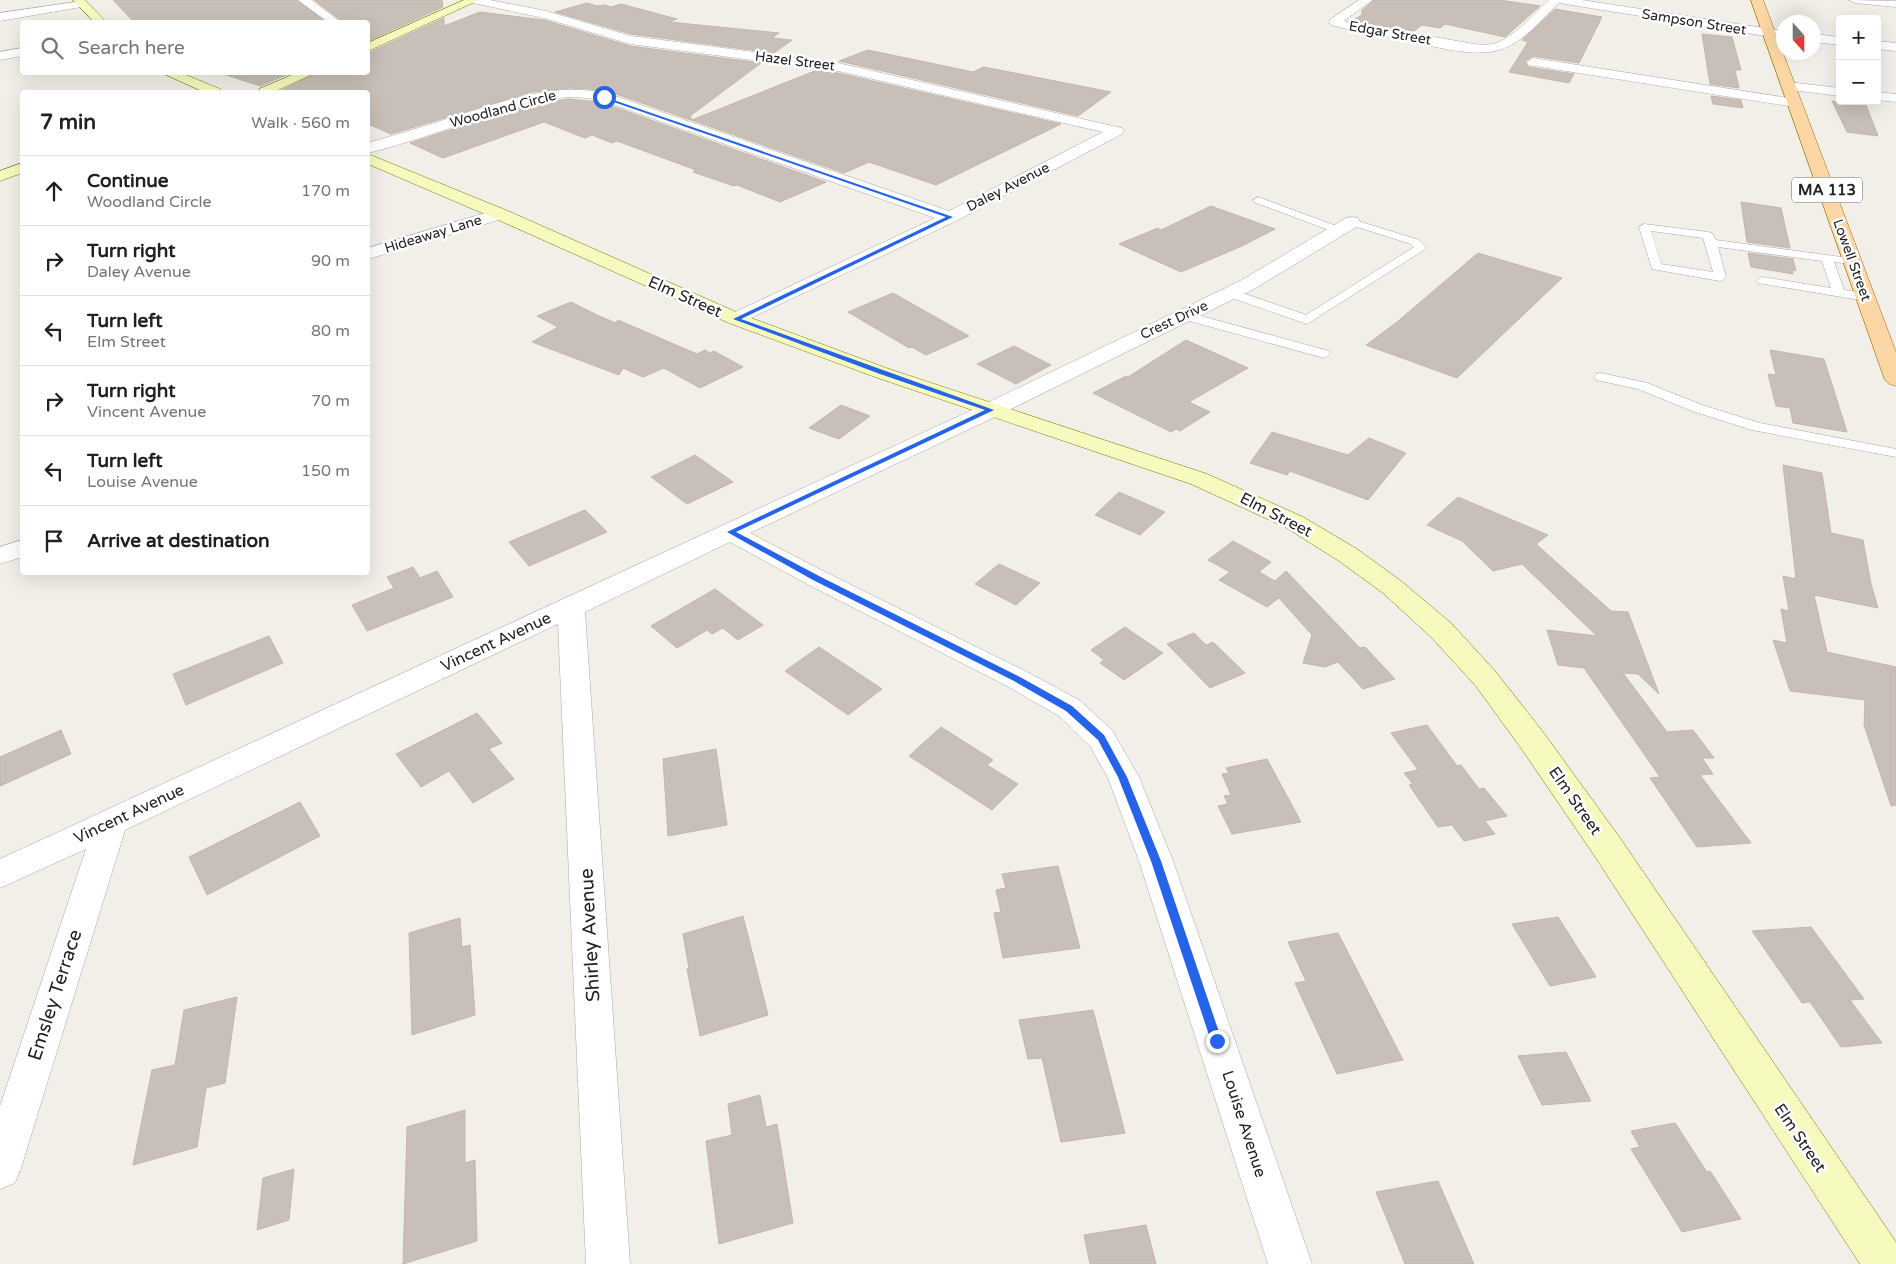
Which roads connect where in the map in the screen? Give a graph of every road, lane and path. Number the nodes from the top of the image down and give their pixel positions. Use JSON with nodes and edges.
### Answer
{"nodes":[{"id":1,"x":304,"y":0,"type":"edge"},
{"id":2,"x":473,"y":0,"type":"edge"},
{"id":3,"x":1366,"y":0,"type":"edge"},
{"id":4,"x":1556,"y":0,"type":"edge"},
{"id":5,"x":1560,"y":0,"type":"edge"},
{"id":6,"x":1757,"y":0,"type":"edge"},
{"id":7,"x":1855,"y":0,"type":"edge"},
{"id":8,"x":81,"y":2,"type":"edge"},
{"id":9,"x":1896,"y":4,"type":"edge"},
{"id":10,"x":0,"y":17,"type":"edge"},
{"id":11,"x":98,"y":20,"type":"edge"},
{"id":12,"x":333,"y":20,"type":"edge"},
{"id":13,"x":1776,"y":35,"type":"edge"},
{"id":14,"x":1821,"y":39,"type":"edge"},
{"id":15,"x":1836,"y":41,"type":"edge"},
{"id":16,"x":370,"y":45,"type":"edge"},
{"id":17,"x":1881,"y":45,"type":"edge"},
{"id":18,"x":1896,"y":47,"type":"edge"},
{"id":19,"x":20,"y":52,"type":"edge"},
{"id":20,"x":0,"y":56,"type":"edge"},
{"id":21,"x":1782,"y":60,"type":"edge"},
{"id":22,"x":1533,"y":62,"type":"dead end"},
{"id":23,"x":173,"y":75,"type":"edge"},
{"id":24,"x":305,"y":75,"type":"edge"},
{"id":25,"x":1788,"y":86,"type":"junction"},
{"id":26,"x":210,"y":90,"type":"edge"},
{"id":27,"x":269,"y":90,"type":"edge"},
{"id":28,"x":1836,"y":92,"type":"edge"},
{"id":29,"x":1881,"y":96,"type":"edge"},
{"id":30,"x":1896,"y":98,"type":"edge"},
{"id":31,"x":1795,"y":103,"type":"junction"},
{"id":32,"x":1117,"y":131,"type":"joint"},
{"id":33,"x":370,"y":147,"type":"edge"},
{"id":34,"x":370,"y":160,"type":"edge"},
{"id":35,"x":20,"y":169,"type":"edge"},
{"id":36,"x":0,"y":176,"type":"edge"},
{"id":37,"x":1258,"y":200,"type":"dead end"},
{"id":38,"x":499,"y":214,"type":"junction"},
{"id":39,"x":950,"y":217,"type":"junction"},
{"id":40,"x":1346,"y":226,"type":"junction"},
{"id":41,"x":1711,"y":243,"type":"junction"},
{"id":42,"x":370,"y":253,"type":"edge"},
{"id":43,"x":1826,"y":258,"type":"junction"},
{"id":44,"x":1852,"y":261,"type":"junction"},
{"id":45,"x":1762,"y":281,"type":"dead end"},
{"id":46,"x":1839,"y":293,"type":"junction"},
{"id":47,"x":1230,"y":294,"type":"junction"},
{"id":48,"x":1866,"y":297,"type":"junction"},
{"id":49,"x":1183,"y":316,"type":"junction"},
{"id":50,"x":736,"y":319,"type":"junction"},
{"id":51,"x":1324,"y":354,"type":"dead end"},
{"id":52,"x":1602,"y":377,"type":"dead end"},
{"id":53,"x":1896,"y":380,"type":"edge"},
{"id":54,"x":991,"y":410,"type":"junction"},
{"id":55,"x":1896,"y":454,"type":"edge"},
{"id":56,"x":730,"y":532,"type":"junction"},
{"id":57,"x":20,"y":549,"type":"edge"},
{"id":58,"x":0,"y":556,"type":"edge"},
{"id":59,"x":571,"y":607,"type":"junction"},
{"id":60,"x":111,"y":822,"type":"junction"},
{"id":61,"x":0,"y":874,"type":"edge"},
{"id":62,"x":0,"y":1168,"type":"edge"},
{"id":63,"x":608,"y":1264,"type":"edge"},
{"id":64,"x":1290,"y":1264,"type":"edge"},
{"id":65,"x":1885,"y":1264,"type":"edge"}],
"edges":[{"from":1,"to":12,"type":"street"},
{"from":2,"to":16,"type":"street"},
{"from":2,"to":32,"type":"street","name":"Hazel Street"},
{"from":3,"to":4,"type":"street","name":"Edgar Street"},
{"from":5,"to":13,"type":"street","name":"Sampson Street"},
{"from":6,"to":13,"type":"main road","name":"Lowell Street","number":"MA 113"},
{"from":7,"to":9,"type":"street"},
{"from":8,"to":10,"type":"street"},
{"from":8,"to":11,"type":"street"},
{"from":14,"to":15,"type":"street"},
{"from":17,"to":18,"type":"street"},
{"from":19,"to":20,"type":"street"},
{"from":21,"to":25,"type":"main road","name":"Lowell Street","number":"MA 113"},
{"from":22,"to":31,"type":"street"},
{"from":23,"to":26,"type":"street"},
{"from":24,"to":27,"type":"street"},
{"from":25,"to":28,"type":"street"},
{"from":25,"to":31,"type":"main road","name":"Lowell Street","number":"MA 113"},
{"from":29,"to":30,"type":"street"},
{"from":31,"to":44,"type":"main road","name":"Lowell Street","number":"MA 113"},
{"from":32,"to":39,"type":"street","name":"Daley Avenue"},
{"from":33,"to":39,"type":"street","name":"Woodland Circle"},
{"from":34,"to":38,"type":"street","name":"Elm Street"},
{"from":35,"to":36,"type":"street"},
{"from":37,"to":40,"type":"lane"},
{"from":38,"to":42,"type":"street","name":"Hideaway Lane"},
{"from":38,"to":50,"type":"street","name":"Elm Street"},
{"from":39,"to":50,"type":"street","name":"Daley Avenue"},
{"from":40,"to":47,"type":"street","name":"Crest Drive"},
{"from":40,"to":47,"type":"lane"},
{"from":41,"to":41,"type":"lane"},
{"from":41,"to":43,"type":"lane"},
{"from":43,"to":44,"type":"lane"},
{"from":43,"to":46,"type":"lane"},
{"from":44,"to":48,"type":"main road","name":"Lowell Street","number":"MA 113"},
{"from":45,"to":46,"type":"lane"},
{"from":46,"to":48,"type":"lane"},
{"from":47,"to":49,"type":"street","name":"Crest Drive"},
{"from":48,"to":53,"type":"main road","name":"Lowell Street","number":"MA 113"},
{"from":49,"to":51,"type":"lane"},
{"from":49,"to":54,"type":"street","name":"Crest Drive"},
{"from":50,"to":54,"type":"street","name":"Elm Street"},
{"from":52,"to":55,"type":"lane"},
{"from":54,"to":56,"type":"street","name":"Vincent Avenue"},
{"from":54,"to":65,"type":"street","name":"Elm Street"},
{"from":56,"to":59,"type":"street","name":"Vincent Avenue"},
{"from":56,"to":64,"type":"street","name":"Louise Avenue"},
{"from":57,"to":58,"type":"street"},
{"from":59,"to":60,"type":"street","name":"Vincent Avenue"},
{"from":59,"to":63,"type":"street","name":"Shirley Avenue"},
{"from":60,"to":61,"type":"street","name":"Vincent Avenue"},
{"from":60,"to":62,"type":"street","name":"Emsley Terrace"}]}
